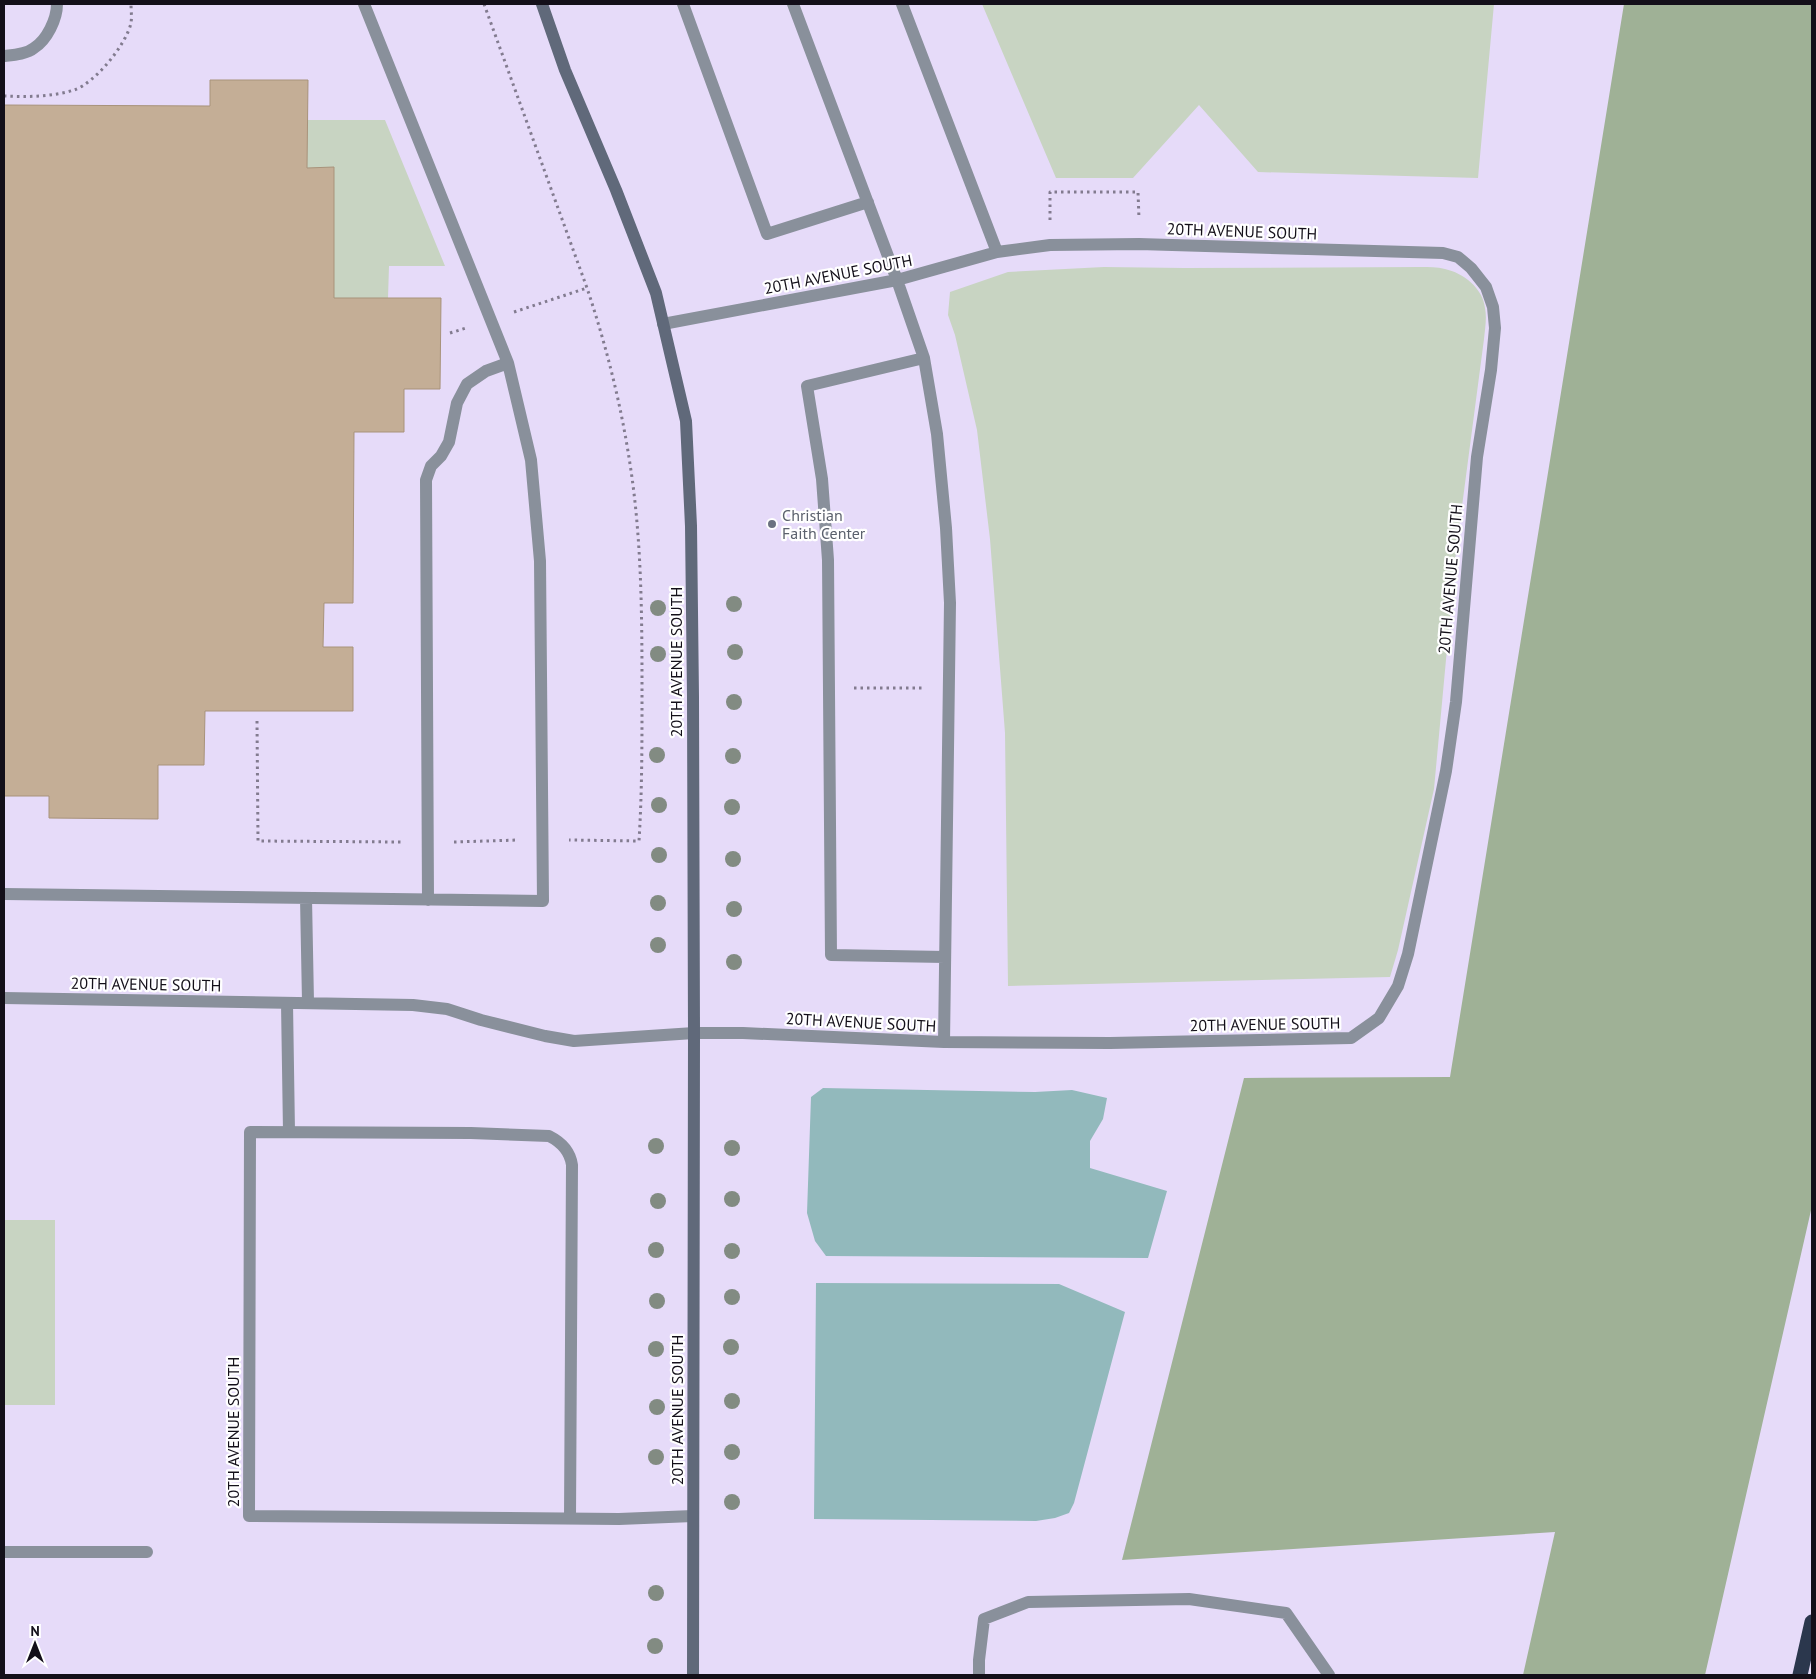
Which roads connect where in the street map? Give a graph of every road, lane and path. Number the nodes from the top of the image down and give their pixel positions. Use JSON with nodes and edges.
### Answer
{"nodes":[{"id":1,"x":57,"y":4,"type":"edge"},
{"id":2,"x":131,"y":4,"type":"edge"},
{"id":3,"x":364,"y":4,"type":"edge"},
{"id":4,"x":484,"y":4,"type":"edge"},
{"id":5,"x":542,"y":4,"type":"edge"},
{"id":6,"x":683,"y":4,"type":"edge"},
{"id":7,"x":793,"y":4,"type":"edge"},
{"id":8,"x":902,"y":4,"type":"edge"},
{"id":9,"x":4,"y":56,"type":"edge"},
{"id":10,"x":4,"y":96,"type":"edge"},
{"id":11,"x":868,"y":202,"type":"junction"},
{"id":12,"x":997,"y":252,"type":"junction"},
{"id":13,"x":897,"y":280,"type":"junction"},
{"id":14,"x":587,"y":288,"type":"junction"},
{"id":15,"x":492,"y":319,"type":"junction"},
{"id":16,"x":663,"y":324,"type":"junction"},
{"id":17,"x":450,"y":333,"type":"dead end"},
{"id":18,"x":924,"y":358,"type":"junction"},
{"id":19,"x":508,"y":363,"type":"junction"},
{"id":20,"x":828,"y":688,"type":"junction"},
{"id":21,"x":949,"y":688,"type":"junction"},
{"id":22,"x":639,"y":841,"type":"dead end"},
{"id":23,"x":4,"y":894,"type":"edge"},
{"id":24,"x":306,"y":898,"type":"junction"},
{"id":25,"x":428,"y":900,"type":"junction"},
{"id":26,"x":945,"y":957,"type":"junction"},
{"id":27,"x":4,"y":998,"type":"edge"},
{"id":28,"x":308,"y":1002,"type":"junction"},
{"id":29,"x":287,"y":1003,"type":"junction"},
{"id":30,"x":694,"y":1033,"type":"junction"},
{"id":31,"x":944,"y":1042,"type":"junction"},
{"id":32,"x":288,"y":1132,"type":"junction"},
{"id":33,"x":693,"y":1516,"type":"junction"},
{"id":34,"x":570,"y":1518,"type":"junction"},
{"id":35,"x":4,"y":1552,"type":"edge"},
{"id":36,"x":147,"y":1552,"type":"dead end"},
{"id":37,"x":1812,"y":1622,"type":"edge"},
{"id":38,"x":693,"y":1675,"type":"edge"},
{"id":39,"x":979,"y":1675,"type":"edge"},
{"id":40,"x":1329,"y":1675,"type":"edge"},
{"id":41,"x":1800,"y":1675,"type":"edge"}],
"edges":[{"from":1,"to":9,"type":"street"},
{"from":2,"to":10,"type":"path"},
{"from":3,"to":15,"type":"street"},
{"from":4,"to":14,"type":"path"},
{"from":5,"to":16,"type":"street","name":"20TH AVENUE SOUTH"},
{"from":6,"to":11,"type":"street"},
{"from":7,"to":11,"type":"street"},
{"from":8,"to":12,"type":"street"},
{"from":11,"to":13,"type":"street"},
{"from":12,"to":13,"type":"street","name":"20TH AVENUE SOUTH"},
{"from":12,"to":31,"type":"street","name":"20TH AVENUE SOUTH"},
{"from":13,"to":16,"type":"street","name":"20TH AVENUE SOUTH"},
{"from":13,"to":18,"type":"street"},
{"from":14,"to":15,"type":"path"},
{"from":14,"to":22,"type":"path"},
{"from":15,"to":17,"type":"path"},
{"from":15,"to":19,"type":"street"},
{"from":16,"to":30,"type":"street","name":"20TH AVENUE SOUTH"},
{"from":18,"to":20,"type":"street"},
{"from":18,"to":21,"type":"street"},
{"from":19,"to":25,"type":"street"},
{"from":19,"to":25,"type":"street"},
{"from":20,"to":21,"type":"path"},
{"from":20,"to":26,"type":"street"},
{"from":21,"to":26,"type":"street"},
{"from":23,"to":24,"type":"street"},
{"from":24,"to":25,"type":"street"},
{"from":24,"to":28,"type":"street"},
{"from":26,"to":31,"type":"street"},
{"from":27,"to":29,"type":"street","name":"20TH AVENUE SOUTH"},
{"from":28,"to":29,"type":"street","name":"20TH AVENUE SOUTH"},
{"from":28,"to":30,"type":"street","name":"20TH AVENUE SOUTH"},
{"from":29,"to":32,"type":"street"},
{"from":30,"to":31,"type":"street","name":"20TH AVENUE SOUTH"},
{"from":30,"to":33,"type":"street","name":"20TH AVENUE SOUTH"},
{"from":32,"to":34,"type":"street"},
{"from":32,"to":34,"type":"street","name":"20TH AVENUE SOUTH"},
{"from":33,"to":34,"type":"street","name":"20TH AVENUE SOUTH"},
{"from":33,"to":38,"type":"street","name":"20TH AVENUE SOUTH"},
{"from":35,"to":36,"type":"street"},
{"from":37,"to":41,"type":"highway"},
{"from":39,"to":40,"type":"street"}]}
